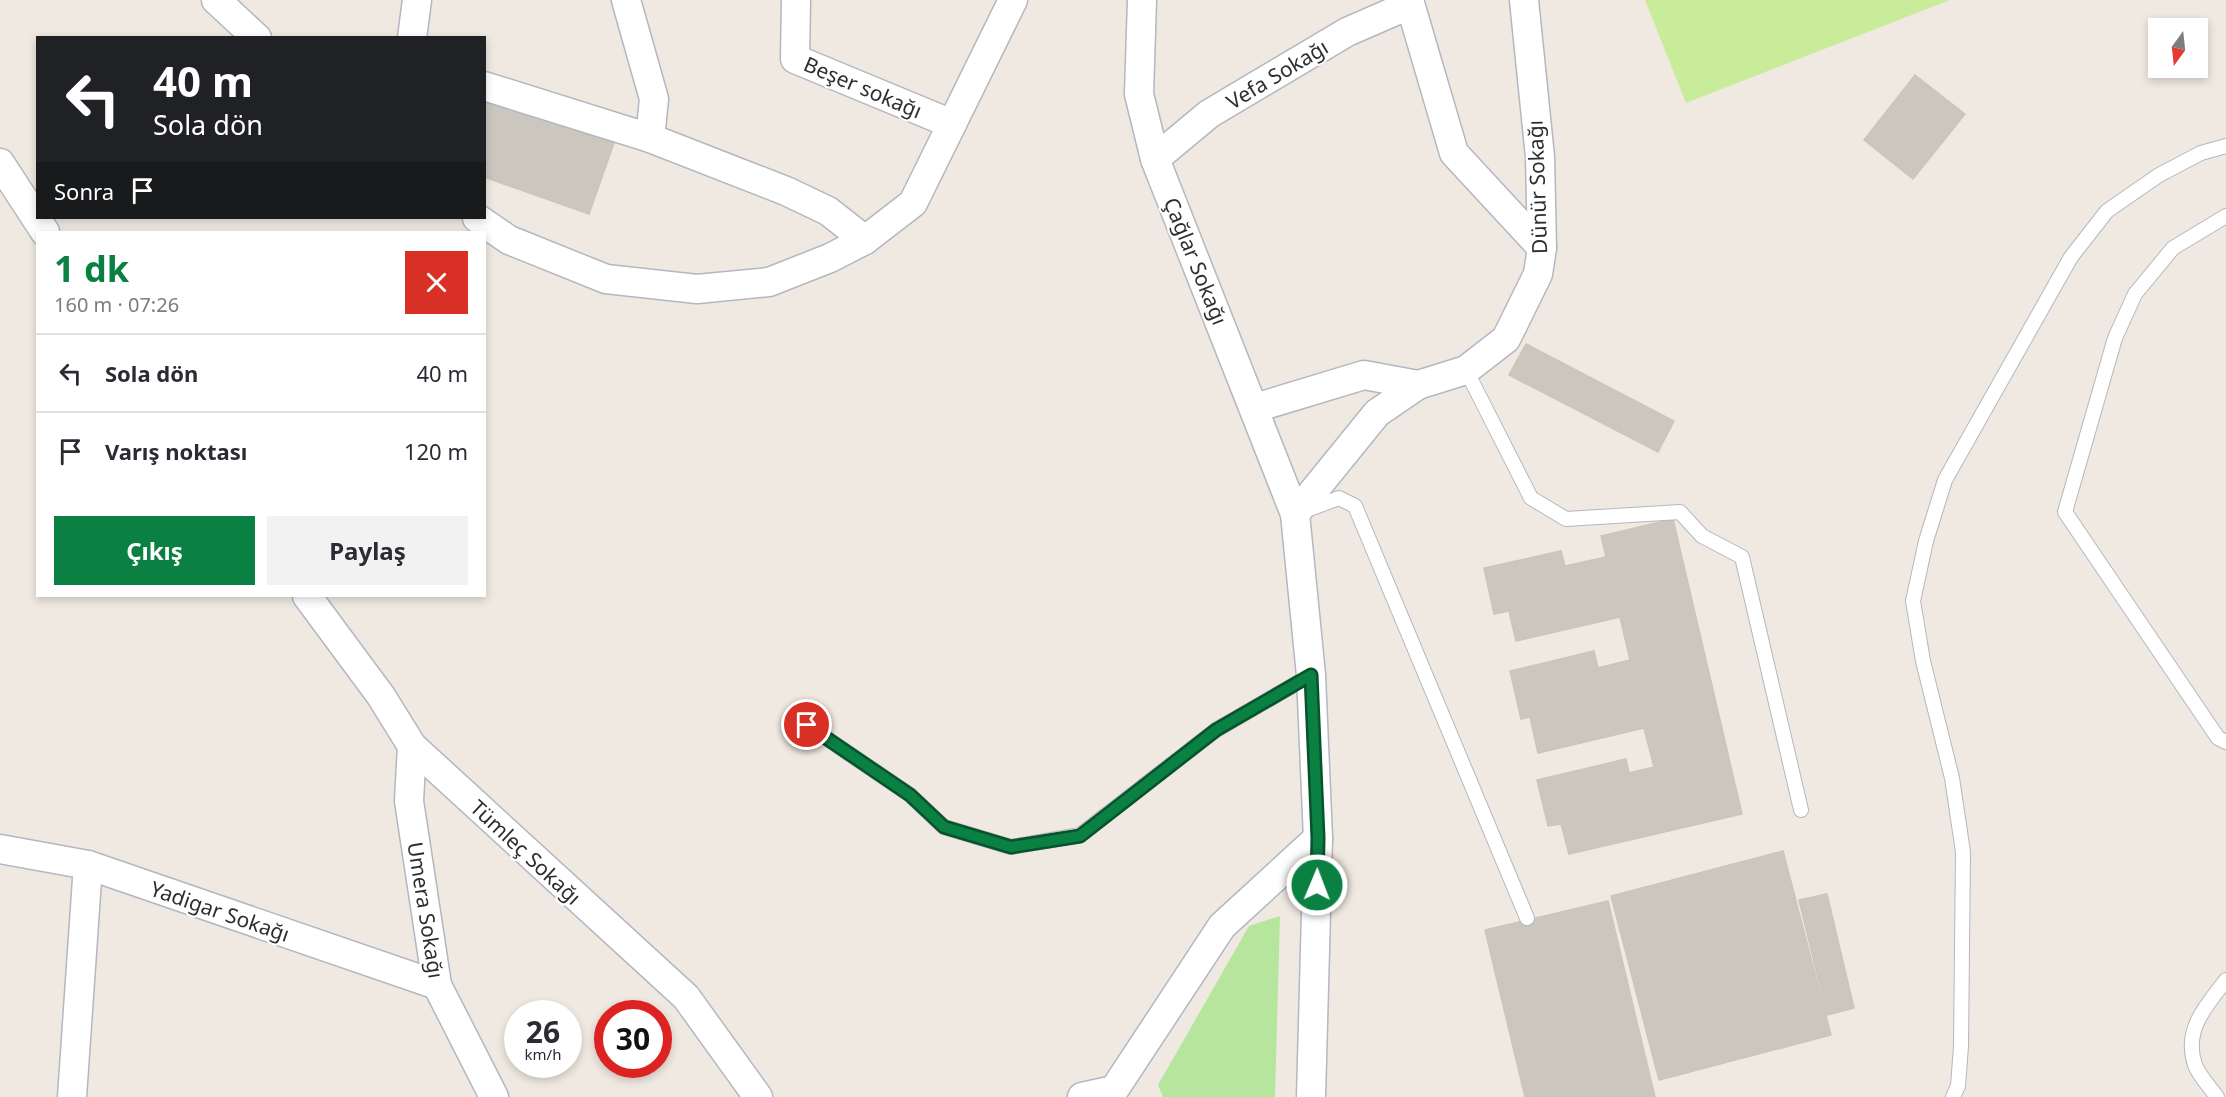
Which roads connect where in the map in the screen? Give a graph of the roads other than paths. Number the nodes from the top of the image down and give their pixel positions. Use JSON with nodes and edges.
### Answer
{"nodes":[{"id":1,"x":216,"y":0,"type":"edge"},
{"id":2,"x":417,"y":0,"type":"edge"},
{"id":3,"x":626,"y":0,"type":"edge"},
{"id":4,"x":796,"y":0,"type":"edge"},
{"id":5,"x":1013,"y":0,"type":"edge"},
{"id":6,"x":1142,"y":0,"type":"edge"},
{"id":7,"x":1524,"y":0,"type":"edge"},
{"id":8,"x":1409,"y":2,"type":"edge"},
{"id":9,"x":255,"y":36,"type":"edge"},
{"id":10,"x":412,"y":36,"type":"edge"},
{"id":11,"x":486,"y":87,"type":"edge"},
{"id":12,"x":952,"y":124,"type":"junction"},
{"id":13,"x":650,"y":138,"type":"junction"},
{"id":14,"x":2226,"y":146,"type":"edge"},
{"id":15,"x":1155,"y":159,"type":"junction"},
{"id":16,"x":0,"y":163,"type":"edge"},
{"id":17,"x":2226,"y":216,"type":"edge"},
{"id":18,"x":36,"y":218,"type":"edge"},
{"id":19,"x":478,"y":219,"type":"edge"},
{"id":20,"x":865,"y":240,"type":"junction"},
{"id":21,"x":1542,"y":248,"type":"junction"},
{"id":22,"x":1466,"y":370,"type":"junction"},
{"id":23,"x":1418,"y":385,"type":"junction"},
{"id":24,"x":1255,"y":408,"type":"junction"},
{"id":25,"x":1295,"y":514,"type":"junction"},
{"id":26,"x":308,"y":597,"type":"edge"},
{"id":27,"x":1311,"y":675,"type":"junction"},
{"id":28,"x":807,"y":725,"type":"dead end"},
{"id":29,"x":2226,"y":742,"type":"edge"},
{"id":30,"x":412,"y":746,"type":"junction"},
{"id":31,"x":1801,"y":810,"type":"dead end"},
{"id":32,"x":1318,"y":838,"type":"junction"},
{"id":33,"x":0,"y":849,"type":"edge"},
{"id":34,"x":88,"y":865,"type":"junction"},
{"id":35,"x":1527,"y":918,"type":"dead end"},
{"id":36,"x":2226,"y":980,"type":"edge"},
{"id":37,"x":437,"y":985,"type":"junction"},
{"id":38,"x":72,"y":1097,"type":"edge"},
{"id":39,"x":494,"y":1097,"type":"edge"},
{"id":40,"x":758,"y":1097,"type":"edge"},
{"id":41,"x":1082,"y":1097,"type":"edge"},
{"id":42,"x":1311,"y":1097,"type":"edge"},
{"id":43,"x":1953,"y":1097,"type":"edge"},
{"id":44,"x":2217,"y":1097,"type":"edge"}],
"edges":[{"from":1,"to":9,"type":"street"},
{"from":2,"to":10,"type":"street"},
{"from":3,"to":13,"type":"street"},
{"from":4,"to":12,"type":"street","name":"Beşer sokağı"},
{"from":5,"to":12,"type":"street"},
{"from":6,"to":15,"type":"street","name":"Çağlar Sokağı"},
{"from":7,"to":21,"type":"street","name":"Dünür Sokağı"},
{"from":8,"to":15,"type":"street","name":"Vefa Sokağı"},
{"from":8,"to":21,"type":"street"},
{"from":11,"to":13,"type":"street"},
{"from":12,"to":20,"type":"street"},
{"from":13,"to":20,"type":"street"},
{"from":14,"to":43,"type":"lane"},
{"from":15,"to":24,"type":"street","name":"Çağlar Sokağı"},
{"from":16,"to":18,"type":"street"},
{"from":17,"to":29,"type":"lane"},
{"from":19,"to":20,"type":"street"},
{"from":21,"to":22,"type":"street","name":"Dünür Sokağı"},
{"from":22,"to":23,"type":"street","name":"Dünür Sokağı"},
{"from":22,"to":31,"type":"lane"},
{"from":23,"to":24,"type":"street","name":"Dünür Sokağı"},
{"from":23,"to":25,"type":"street","name":"Dünür Sokağı"},
{"from":24,"to":25,"type":"street","name":"Çağlar Sokağı"},
{"from":25,"to":27,"type":"street","name":"Çağlar Sokağı"},
{"from":25,"to":35,"type":"lane"},
{"from":26,"to":30,"type":"street","name":"Tümleç Sokağı"},
{"from":27,"to":28,"type":"lane"},
{"from":27,"to":32,"type":"street","name":"Çağlar Sokağı"},
{"from":30,"to":37,"type":"street","name":"Umera Sokağı"},
{"from":30,"to":40,"type":"street","name":"Tümleç Sokağı"},
{"from":32,"to":41,"type":"street"},
{"from":32,"to":42,"type":"street","name":"Çağlar Sokağı"},
{"from":33,"to":34,"type":"street","name":"Yadigar Sokağı"},
{"from":34,"to":37,"type":"street","name":"Yadigar Sokağı"},
{"from":34,"to":38,"type":"street"},
{"from":36,"to":44,"type":"lane"},
{"from":37,"to":39,"type":"street","name":"Umera Sokağı"}]}
